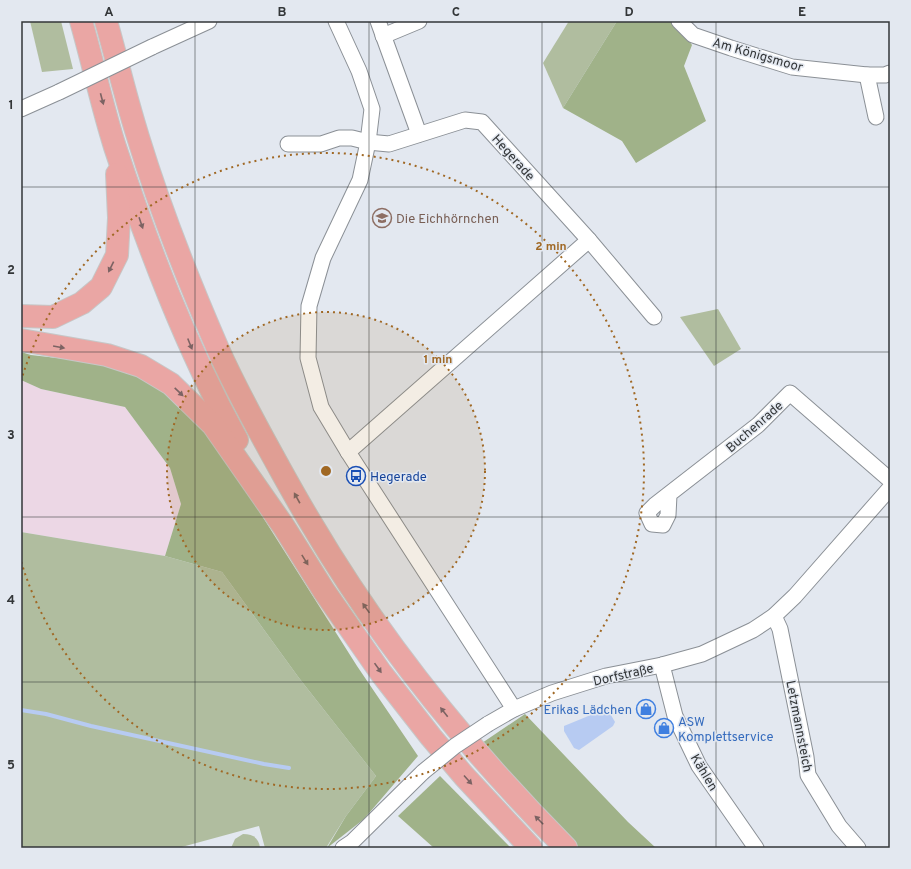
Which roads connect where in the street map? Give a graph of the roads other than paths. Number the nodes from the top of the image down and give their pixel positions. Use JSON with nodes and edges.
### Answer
{"nodes":[{"id":1,"x":81,"y":21,"type":"edge"},
{"id":2,"x":106,"y":21,"type":"edge"},
{"id":3,"x":209,"y":21,"type":"edge"},
{"id":4,"x":336,"y":21,"type":"edge"},
{"id":5,"x":378,"y":21,"type":"edge"},
{"id":6,"x":419,"y":21,"type":"edge"},
{"id":7,"x":679,"y":21,"type":"edge"},
{"id":8,"x":383,"y":36,"type":"junction"},
{"id":9,"x":890,"y":73,"type":"edge"},
{"id":10,"x":867,"y":75,"type":"junction"},
{"id":11,"x":21,"y":109,"type":"edge"},
{"id":12,"x":876,"y":117,"type":"dead end"},
{"id":13,"x":419,"y":134,"type":"junction"},
{"id":14,"x":368,"y":142,"type":"junction"},
{"id":15,"x":288,"y":144,"type":"dead end"},
{"id":16,"x":115,"y":145,"type":"junction"},
{"id":17,"x":590,"y":240,"type":"junction"},
{"id":18,"x":21,"y":316,"type":"edge"},
{"id":19,"x":654,"y":317,"type":"dead end"},
{"id":20,"x":21,"y":340,"type":"edge"},
{"id":21,"x":348,"y":452,"type":"junction"},
{"id":22,"x":890,"y":480,"type":"edge"},
{"id":23,"x":890,"y":488,"type":"edge"},
{"id":24,"x":669,"y":495,"type":"dead end"},
{"id":25,"x":284,"y":527,"type":"junction"},
{"id":26,"x":774,"y":616,"type":"junction"},
{"id":27,"x":662,"y":665,"type":"junction"},
{"id":28,"x":514,"y":709,"type":"junction"},
{"id":29,"x":343,"y":848,"type":"edge"},
{"id":30,"x":531,"y":848,"type":"edge"},
{"id":31,"x":566,"y":848,"type":"edge"},
{"id":32,"x":756,"y":848,"type":"edge"},
{"id":33,"x":858,"y":848,"type":"edge"}],
"edges":[{"from":1,"to":16,"type":"highway","one_way":true},
{"from":31,"to":2,"type":"highway","one_way":true},
{"from":3,"to":11,"type":"street","bridge":true},
{"from":4,"to":14,"type":"street"},
{"from":5,"to":8,"type":"street"},
{"from":6,"to":8,"type":"street"},
{"from":7,"to":10,"type":"street","name":"Am Königsmoor"},
{"from":8,"to":13,"type":"street"},
{"from":9,"to":10,"type":"street","name":"Am Königsmoor"},
{"from":10,"to":12,"type":"street"},
{"from":13,"to":14,"type":"street","name":"Hegerade"},
{"from":13,"to":17,"type":"street","name":"Hegerade"},
{"from":14,"to":15,"type":"street","name":"Hegerade"},
{"from":14,"to":21,"type":"street"},
{"from":16,"to":18,"type":"highway","one_way":true},
{"from":16,"to":25,"type":"highway","one_way":true},
{"from":17,"to":19,"type":"street","name":"Hegerade"},
{"from":17,"to":21,"type":"street"},
{"from":20,"to":25,"type":"highway","one_way":true},
{"from":21,"to":28,"type":"street"},
{"from":22,"to":24,"type":"street","name":"Buchenrade"},
{"from":23,"to":26,"type":"street","name":"Dorfstraße"},
{"from":25,"to":30,"type":"highway","one_way":true},
{"from":26,"to":27,"type":"street","name":"Dorfstraße"},
{"from":26,"to":33,"type":"street","name":"Letzmannsteich"},
{"from":27,"to":28,"type":"street","name":"Dorfstraße"},
{"from":27,"to":32,"type":"street","name":"Kählen"},
{"from":28,"to":29,"type":"street","name":"Dorfstraße","bridge":true}]}
